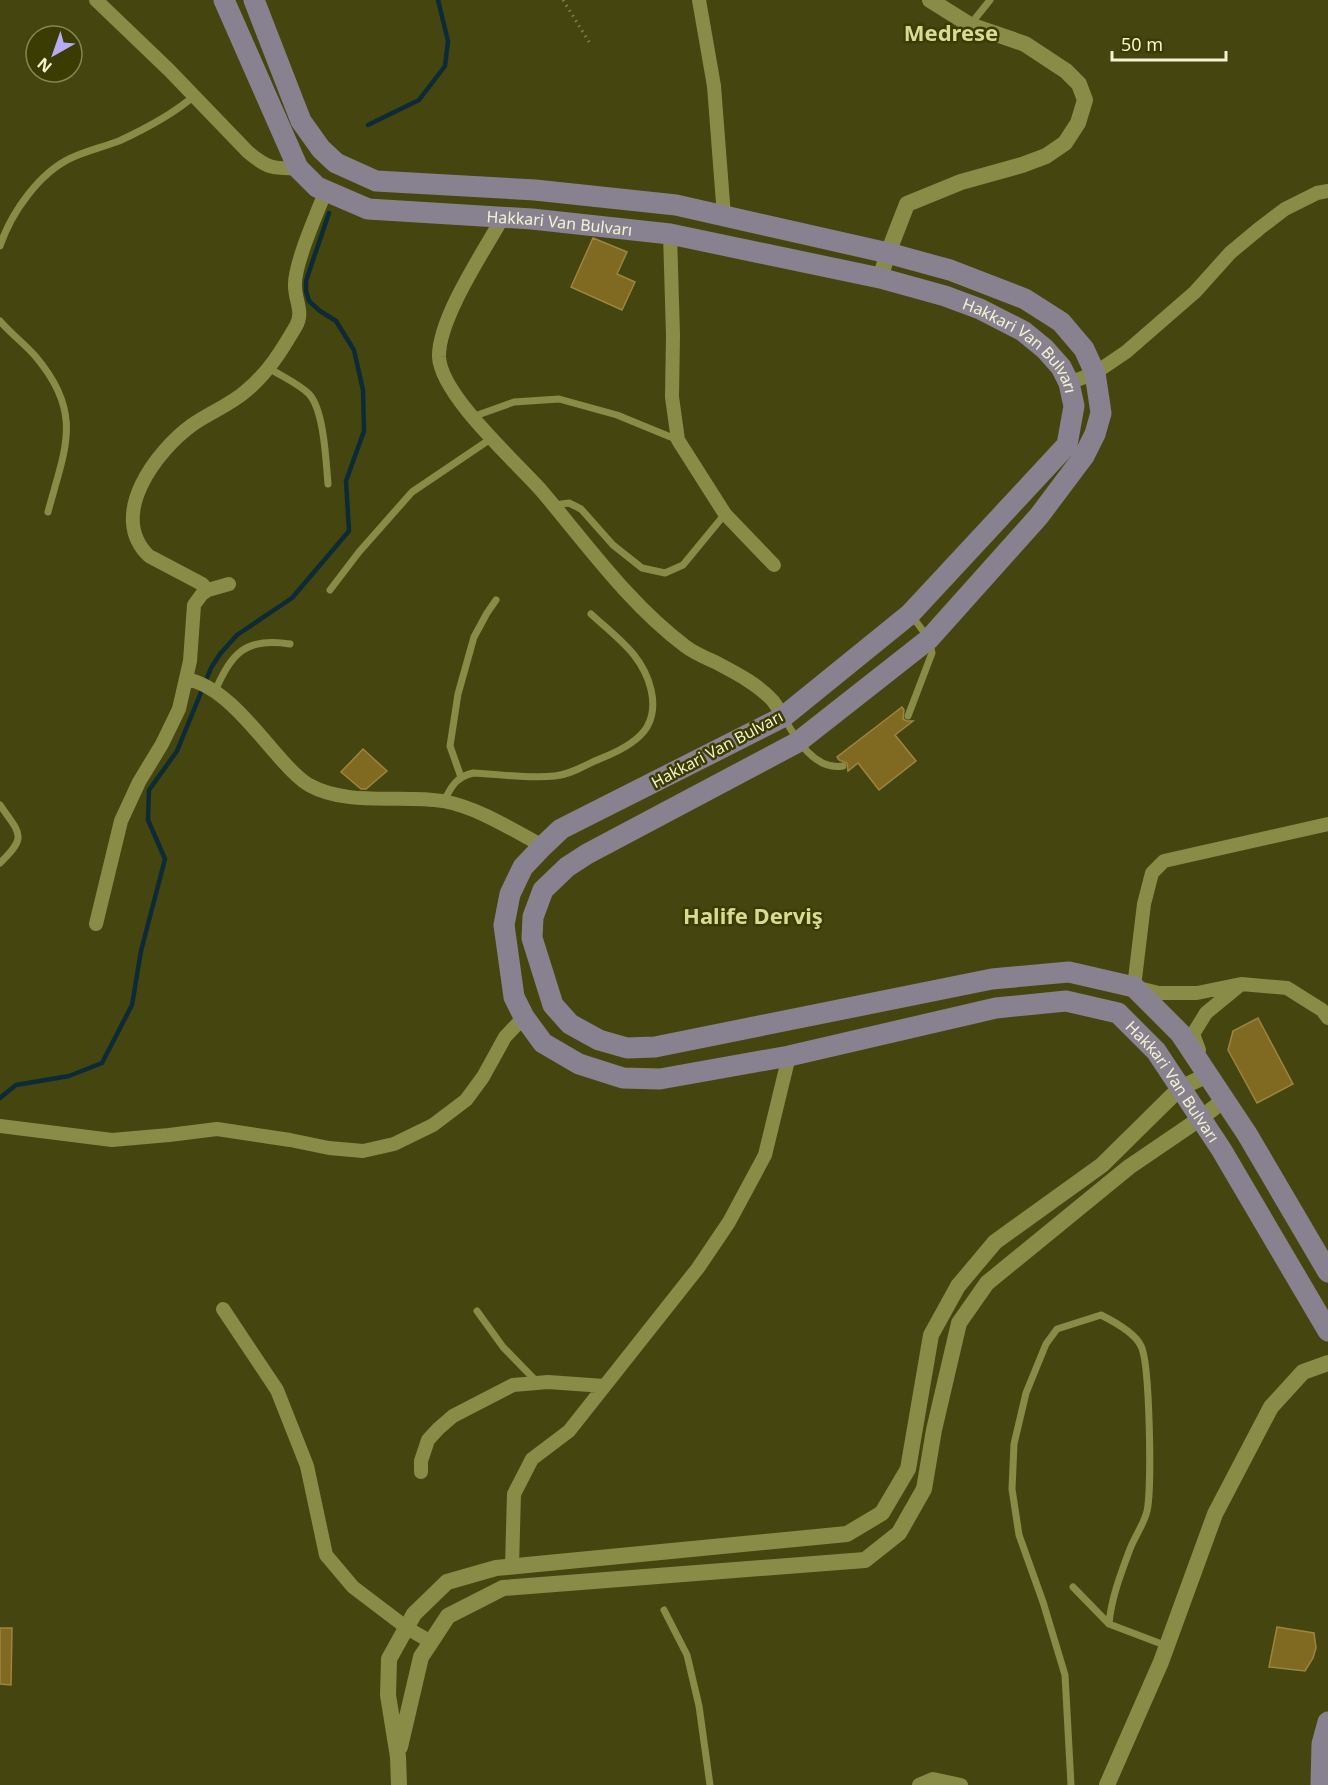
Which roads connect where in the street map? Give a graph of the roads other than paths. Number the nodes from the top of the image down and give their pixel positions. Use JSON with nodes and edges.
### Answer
{"nodes":[{"id":1,"x":96,"y":0,"type":"edge"},
{"id":2,"x":224,"y":0,"type":"edge"},
{"id":3,"x":254,"y":0,"type":"edge"},
{"id":4,"x":699,"y":0,"type":"edge"},
{"id":5,"x":930,"y":0,"type":"edge"},
{"id":6,"x":990,"y":0,"type":"edge"},
{"id":7,"x":970,"y":25,"type":"junction"},
{"id":8,"x":194,"y":96,"type":"junction"},
{"id":9,"x":321,"y":149,"type":"junction"},
{"id":10,"x":298,"y":168,"type":"junction"},
{"id":11,"x":326,"y":190,"type":"junction"},
{"id":12,"x":1328,"y":191,"type":"edge"},
{"id":13,"x":724,"y":216,"type":"junction"},
{"id":14,"x":503,"y":217,"type":"junction"},
{"id":15,"x":670,"y":234,"type":"junction"},
{"id":16,"x":0,"y":246,"type":"edge"},
{"id":17,"x":888,"y":253,"type":"junction"},
{"id":18,"x":880,"y":278,"type":"junction"},
{"id":19,"x":0,"y":321,"type":"edge"},
{"id":20,"x":269,"y":368,"type":"junction"},
{"id":21,"x":1095,"y":373,"type":"junction"},
{"id":22,"x":1069,"y":383,"type":"junction"},
{"id":23,"x":472,"y":417,"type":"junction"},
{"id":24,"x":492,"y":438,"type":"junction"},
{"id":25,"x":678,"y":440,"type":"junction"},
{"id":26,"x":328,"y":484,"type":"dead end"},
{"id":27,"x":553,"y":505,"type":"junction"},
{"id":28,"x":48,"y":512,"type":"dead end"},
{"id":29,"x":725,"y":514,"type":"junction"},
{"id":30,"x":774,"y":565,"type":"dead end"},
{"id":31,"x":229,"y":584,"type":"dead end"},
{"id":32,"x":208,"y":590,"type":"junction"},
{"id":33,"x":330,"y":590,"type":"dead end"},
{"id":34,"x":496,"y":600,"type":"dead end"},
{"id":35,"x":591,"y":614,"type":"dead end"},
{"id":36,"x":910,"y":614,"type":"junction"},
{"id":37,"x":929,"y":639,"type":"junction"},
{"id":38,"x":290,"y":644,"type":"dead end"},
{"id":39,"x":191,"y":680,"type":"junction"},
{"id":40,"x":213,"y":690,"type":"junction"},
{"id":41,"x":908,"y":716,"type":"dead end"},
{"id":42,"x":783,"y":717,"type":"junction"},
{"id":43,"x":798,"y":742,"type":"junction"},
{"id":44,"x":843,"y":765,"type":"dead end"},
{"id":45,"x":461,"y":777,"type":"junction"},
{"id":46,"x":444,"y":801,"type":"junction"},
{"id":47,"x":0,"y":805,"type":"edge"},
{"id":48,"x":1328,"y":824,"type":"edge"},
{"id":49,"x":543,"y":846,"type":"junction"},
{"id":50,"x":0,"y":863,"type":"edge"},
{"id":51,"x":96,"y":924,"type":"dead end"},
{"id":52,"x":1241,"y":984,"type":"junction"},
{"id":53,"x":1134,"y":987,"type":"junction"},
{"id":54,"x":524,"y":1017,"type":"junction"},
{"id":55,"x":1328,"y":1018,"type":"edge"},
{"id":56,"x":789,"y":1056,"type":"junction"},
{"id":57,"x":1208,"y":1075,"type":"junction"},
{"id":58,"x":1180,"y":1088,"type":"junction"},
{"id":59,"x":1224,"y":1100,"type":"junction"},
{"id":60,"x":1201,"y":1118,"type":"junction"},
{"id":61,"x":0,"y":1126,"type":"edge"},
{"id":62,"x":1328,"y":1272,"type":"edge"},
{"id":63,"x":223,"y":1309,"type":"dead end"},
{"id":64,"x":477,"y":1311,"type":"dead end"},
{"id":65,"x":1328,"y":1331,"type":"edge"},
{"id":66,"x":1328,"y":1363,"type":"edge"},
{"id":67,"x":538,"y":1383,"type":"junction"},
{"id":68,"x":604,"y":1386,"type":"junction"},
{"id":69,"x":421,"y":1472,"type":"dead end"},
{"id":70,"x":512,"y":1566,"type":"junction"},
{"id":71,"x":1073,"y":1587,"type":"dead end"},
{"id":72,"x":664,"y":1610,"type":"dead end"},
{"id":73,"x":1109,"y":1624,"type":"junction"},
{"id":74,"x":407,"y":1628,"type":"junction"},
{"id":75,"x":431,"y":1642,"type":"junction"},
{"id":76,"x":1167,"y":1646,"type":"junction"},
{"id":77,"x":1328,"y":1722,"type":"edge"},
{"id":78,"x":398,"y":1757,"type":"junction"},
{"id":79,"x":399,"y":1785,"type":"edge"},
{"id":80,"x":710,"y":1785,"type":"edge"},
{"id":81,"x":919,"y":1785,"type":"edge"},
{"id":82,"x":961,"y":1785,"type":"edge"},
{"id":83,"x":1071,"y":1785,"type":"edge"},
{"id":84,"x":1107,"y":1785,"type":"edge"},
{"id":85,"x":1321,"y":1785,"type":"edge"}],
"edges":[{"from":1,"to":8,"type":"street"},
{"from":2,"to":10,"type":"main road","name":"Hakkari Van Bulvarı"},
{"from":3,"to":9,"type":"main road","name":"Hakkari Van Bulvarı"},
{"from":4,"to":13,"type":"street"},
{"from":5,"to":7,"type":"street"},
{"from":6,"to":7,"type":"lane"},
{"from":7,"to":17,"type":"street"},
{"from":8,"to":10,"type":"street"},
{"from":8,"to":16,"type":"lane"},
{"from":9,"to":10,"type":"main road"},
{"from":9,"to":13,"type":"main road","name":"Hakkari Van Bulvarı"},
{"from":10,"to":11,"type":"main road","name":"Hakkari Van Bulvarı"},
{"from":11,"to":14,"type":"main road","name":"Hakkari Van Bulvarı"},
{"from":11,"to":20,"type":"street"},
{"from":12,"to":21,"type":"street"},
{"from":13,"to":17,"type":"main road","name":"Hakkari Van Bulvarı"},
{"from":14,"to":15,"type":"main road","name":"Hakkari Van Bulvarı"},
{"from":14,"to":23,"type":"street"},
{"from":15,"to":18,"type":"main road","name":"Hakkari Van Bulvarı"},
{"from":15,"to":25,"type":"street"},
{"from":17,"to":18,"type":"street"},
{"from":17,"to":21,"type":"main road","name":"Hakkari Van Bulvarı"},
{"from":18,"to":22,"type":"main road","name":"Hakkari Van Bulvarı"},
{"from":19,"to":28,"type":"lane"},
{"from":20,"to":26,"type":"lane"},
{"from":20,"to":32,"type":"street"},
{"from":21,"to":22,"type":"street"},
{"from":21,"to":37,"type":"main road","name":"Hakkari Van Bulvarı"},
{"from":22,"to":36,"type":"main road","name":"Hakkari Van Bulvarı"},
{"from":23,"to":24,"type":"street"},
{"from":23,"to":25,"type":"lane"},
{"from":24,"to":27,"type":"street"},
{"from":24,"to":33,"type":"lane"},
{"from":25,"to":29,"type":"street"},
{"from":27,"to":29,"type":"lane"},
{"from":27,"to":42,"type":"street"},
{"from":29,"to":30,"type":"street"},
{"from":31,"to":32,"type":"street"},
{"from":32,"to":39,"type":"street"},
{"from":34,"to":45,"type":"lane"},
{"from":35,"to":45,"type":"lane"},
{"from":36,"to":37,"type":"lane"},
{"from":36,"to":42,"type":"main road","name":"Hakkari Van Bulvarı"},
{"from":37,"to":41,"type":"lane"},
{"from":37,"to":43,"type":"main road","name":"Hakkari Van Bulvarı"},
{"from":38,"to":40,"type":"lane"},
{"from":39,"to":40,"type":"street"},
{"from":39,"to":51,"type":"street"},
{"from":40,"to":46,"type":"street"},
{"from":42,"to":43,"type":"lane"},
{"from":42,"to":49,"type":"main road","name":"Hakkari Van Bulvarı"},
{"from":43,"to":44,"type":"lane"},
{"from":43,"to":53,"type":"main road","name":"Hakkari Van Bulvarı"},
{"from":45,"to":46,"type":"lane"},
{"from":46,"to":49,"type":"street"},
{"from":47,"to":50,"type":"lane"},
{"from":48,"to":53,"type":"street"},
{"from":49,"to":54,"type":"main road","name":"Hakkari Van Bulvarı"},
{"from":52,"to":53,"type":"street"},
{"from":52,"to":55,"type":"street"},
{"from":52,"to":57,"type":"street"},
{"from":53,"to":57,"type":"main road","name":"Hakkari Van Bulvarı"},
{"from":54,"to":56,"type":"main road","name":"Hakkari Van Bulvarı"},
{"from":54,"to":61,"type":"street"},
{"from":56,"to":58,"type":"main road","name":"Hakkari Van Bulvarı"},
{"from":56,"to":68,"type":"street"},
{"from":57,"to":58,"type":"street"},
{"from":57,"to":59,"type":"main road","name":"Hakkari Van Bulvarı"},
{"from":58,"to":60,"type":"main road","name":"Hakkari Van Bulvarı"},
{"from":58,"to":70,"type":"street"},
{"from":59,"to":60,"type":"street"},
{"from":59,"to":62,"type":"main road","name":"Hakkari Van Bulvarı"},
{"from":60,"to":65,"type":"main road","name":"Hakkari Van Bulvarı"},
{"from":60,"to":75,"type":"street"},
{"from":63,"to":74,"type":"street"},
{"from":64,"to":67,"type":"lane"},
{"from":66,"to":76,"type":"street"},
{"from":67,"to":68,"type":"street"},
{"from":67,"to":69,"type":"street"},
{"from":68,"to":70,"type":"street"},
{"from":70,"to":74,"type":"street"},
{"from":71,"to":73,"type":"lane"},
{"from":72,"to":80,"type":"lane"},
{"from":73,"to":76,"type":"lane"},
{"from":73,"to":83,"type":"lane"},
{"from":74,"to":75,"type":"street"},
{"from":74,"to":78,"type":"street"},
{"from":75,"to":78,"type":"street"},
{"from":76,"to":84,"type":"street"},
{"from":77,"to":85,"type":"main road"},
{"from":78,"to":79,"type":"street"},
{"from":81,"to":82,"type":"street"}]}
